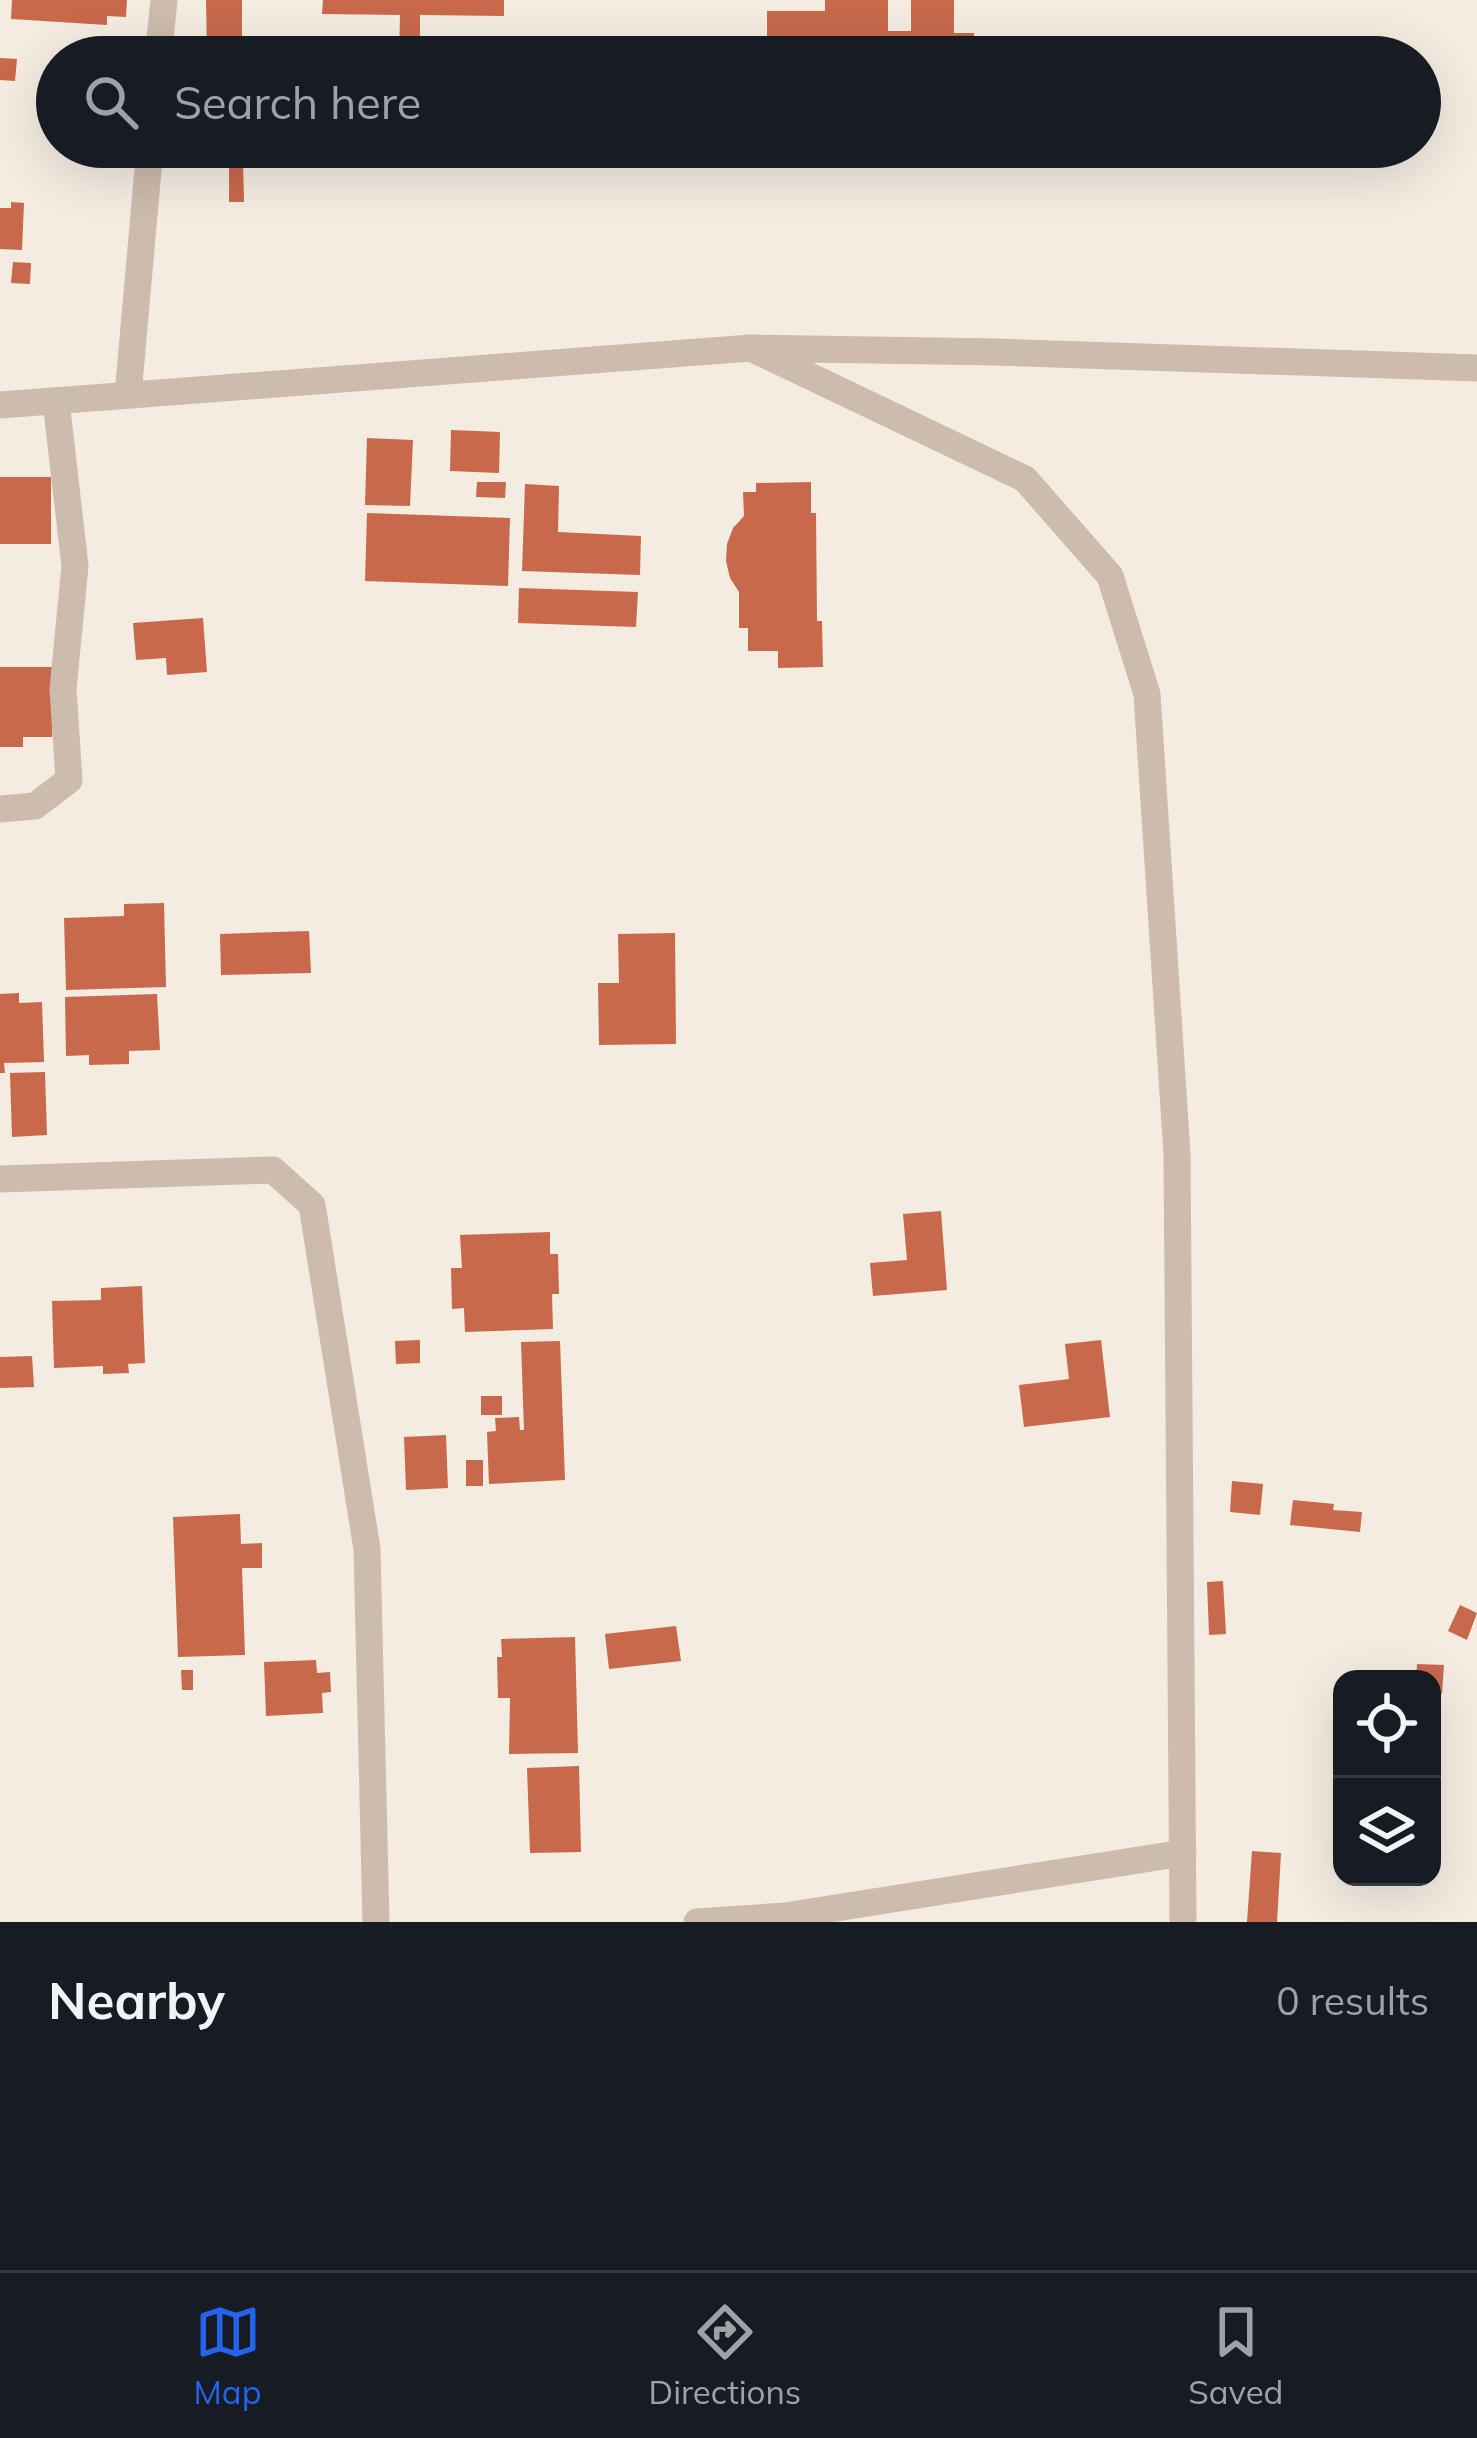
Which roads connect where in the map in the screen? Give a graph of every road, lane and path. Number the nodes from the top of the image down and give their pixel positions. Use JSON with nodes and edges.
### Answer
{"nodes":[{"id":1,"x":164,"y":0,"type":"edge"},
{"id":2,"x":160,"y":36,"type":"edge"},
{"id":3,"x":148,"y":168,"type":"edge"},
{"id":4,"x":751,"y":348,"type":"junction"},
{"id":5,"x":1477,"y":368,"type":"edge"},
{"id":6,"x":128,"y":395,"type":"junction"},
{"id":7,"x":56,"y":401,"type":"junction"},
{"id":8,"x":0,"y":405,"type":"edge"},
{"id":9,"x":0,"y":809,"type":"edge"},
{"id":10,"x":0,"y":1179,"type":"edge"},
{"id":11,"x":1183,"y":1853,"type":"junction"},
{"id":12,"x":376,"y":1922,"type":"edge"},
{"id":13,"x":697,"y":1922,"type":"edge"},
{"id":14,"x":1183,"y":1922,"type":"edge"}],
"edges":[{"from":1,"to":2,"type":"street"},
{"from":3,"to":6,"type":"street"},
{"from":4,"to":5,"type":"street"},
{"from":4,"to":6,"type":"street"},
{"from":4,"to":11,"type":"street"},
{"from":6,"to":7,"type":"street"},
{"from":7,"to":8,"type":"street"},
{"from":7,"to":9,"type":"street"},
{"from":10,"to":12,"type":"street"},
{"from":11,"to":13,"type":"street"},
{"from":11,"to":14,"type":"street"}]}
